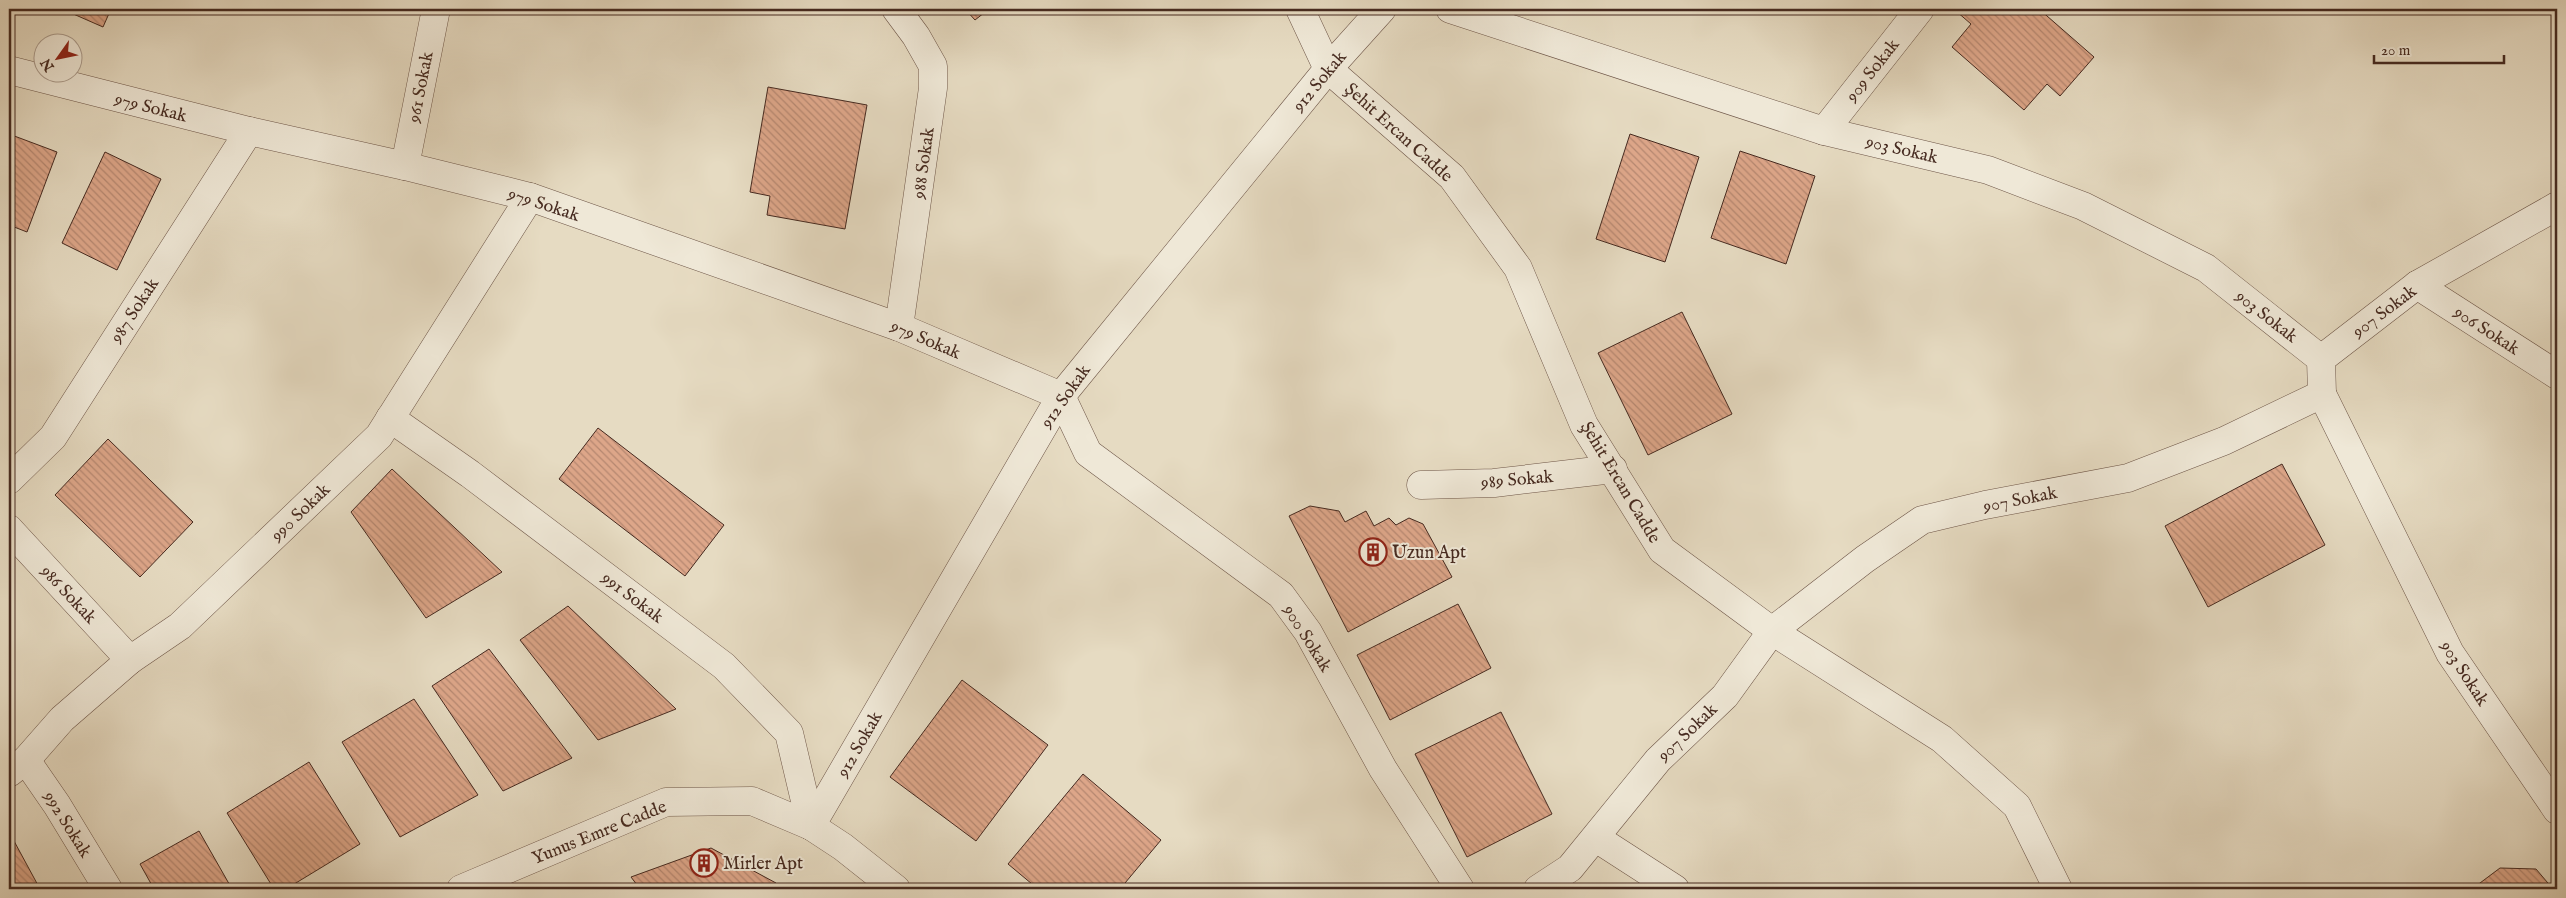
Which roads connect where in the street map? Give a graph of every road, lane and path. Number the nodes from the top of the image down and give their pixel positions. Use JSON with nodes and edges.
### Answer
{"nodes":[{"id":1,"x":436,"y":9,"type":"edge"},
{"id":2,"x":896,"y":9,"type":"edge"},
{"id":3,"x":1300,"y":9,"type":"edge"},
{"id":4,"x":1382,"y":9,"type":"edge"},
{"id":5,"x":1450,"y":9,"type":"edge"},
{"id":6,"x":1920,"y":9,"type":"edge"},
{"id":7,"x":1328,"y":69,"type":"junction"},
{"id":8,"x":9,"y":70,"type":"edge"},
{"id":9,"x":249,"y":131,"type":"junction"},
{"id":10,"x":1824,"y":131,"type":"junction"},
{"id":11,"x":405,"y":166,"type":"junction"},
{"id":12,"x":530,"y":198,"type":"junction"},
{"id":13,"x":2557,"y":206,"type":"edge"},
{"id":14,"x":2417,"y":285,"type":"junction"},
{"id":15,"x":899,"y":327,"type":"junction"},
{"id":16,"x":2321,"y":359,"type":"junction"},
{"id":17,"x":2557,"y":375,"type":"edge"},
{"id":18,"x":2322,"y":394,"type":"junction"},
{"id":19,"x":1060,"y":396,"type":"junction"},
{"id":20,"x":390,"y":418,"type":"junction"},
{"id":21,"x":1613,"y":469,"type":"junction"},
{"id":22,"x":9,"y":480,"type":"edge"},
{"id":23,"x":1422,"y":485,"type":"dead end"},
{"id":24,"x":9,"y":529,"type":"edge"},
{"id":25,"x":1772,"y":631,"type":"junction"},
{"id":26,"x":130,"y":660,"type":"junction"},
{"id":27,"x":17,"y":766,"type":"edge"},
{"id":28,"x":2557,"y":810,"type":"edge"},
{"id":29,"x":811,"y":826,"type":"junction"},
{"id":30,"x":1596,"y":838,"type":"junction"},
{"id":31,"x":108,"y":889,"type":"edge"},
{"id":32,"x":461,"y":889,"type":"edge"},
{"id":33,"x":896,"y":889,"type":"edge"},
{"id":34,"x":1460,"y":889,"type":"edge"},
{"id":35,"x":1538,"y":889,"type":"edge"},
{"id":36,"x":1675,"y":889,"type":"edge"},
{"id":37,"x":2058,"y":889,"type":"edge"}],
"edges":[{"from":1,"to":11,"type":"street","name":"961 Sokak"},
{"from":2,"to":15,"type":"street","name":"988 Sokak"},
{"from":3,"to":7,"type":"street","name":"Şehit Ercan Cadde"},
{"from":4,"to":7,"type":"street","name":"912 Sokak"},
{"from":5,"to":10,"type":"street","name":"903 Sokak"},
{"from":6,"to":10,"type":"street","name":"909 Sokak"},
{"from":7,"to":19,"type":"street","name":"912 Sokak"},
{"from":7,"to":21,"type":"street","name":"Şehit Ercan Cadde"},
{"from":8,"to":9,"type":"street","name":"979 Sokak"},
{"from":9,"to":11,"type":"street","name":"979 Sokak"},
{"from":9,"to":22,"type":"street","name":"987 Sokak"},
{"from":10,"to":16,"type":"street","name":"903 Sokak"},
{"from":11,"to":12,"type":"street","name":"979 Sokak"},
{"from":12,"to":15,"type":"street","name":"979 Sokak"},
{"from":12,"to":20,"type":"street","name":"990 Sokak"},
{"from":13,"to":14,"type":"street","name":"907 Sokak"},
{"from":14,"to":16,"type":"street","name":"907 Sokak"},
{"from":14,"to":17,"type":"street","name":"906 Sokak"},
{"from":15,"to":19,"type":"street","name":"979 Sokak"},
{"from":16,"to":18,"type":"street"},
{"from":18,"to":25,"type":"street","name":"907 Sokak"},
{"from":18,"to":28,"type":"street","name":"903 Sokak"},
{"from":19,"to":29,"type":"street","name":"912 Sokak"},
{"from":19,"to":34,"type":"street","name":"900 Sokak"},
{"from":20,"to":26,"type":"street","name":"990 Sokak"},
{"from":20,"to":29,"type":"street","name":"991 Sokak"},
{"from":21,"to":23,"type":"street","name":"989 Sokak"},
{"from":21,"to":25,"type":"street","name":"Şehit Ercan Cadde"},
{"from":24,"to":26,"type":"street","name":"986 Sokak"},
{"from":25,"to":30,"type":"street","name":"907 Sokak"},
{"from":25,"to":37,"type":"street","name":"Şehit Ercan Cadde"},
{"from":26,"to":27,"type":"street","name":"990 Sokak"},
{"from":27,"to":31,"type":"street","name":"992 Sokak"},
{"from":29,"to":32,"type":"street","name":"Yunus Emre Cadde"},
{"from":29,"to":33,"type":"street","name":"Yunus Emre Cadde"},
{"from":30,"to":35,"type":"street","name":"907 Sokak"},
{"from":30,"to":36,"type":"street"}]}
